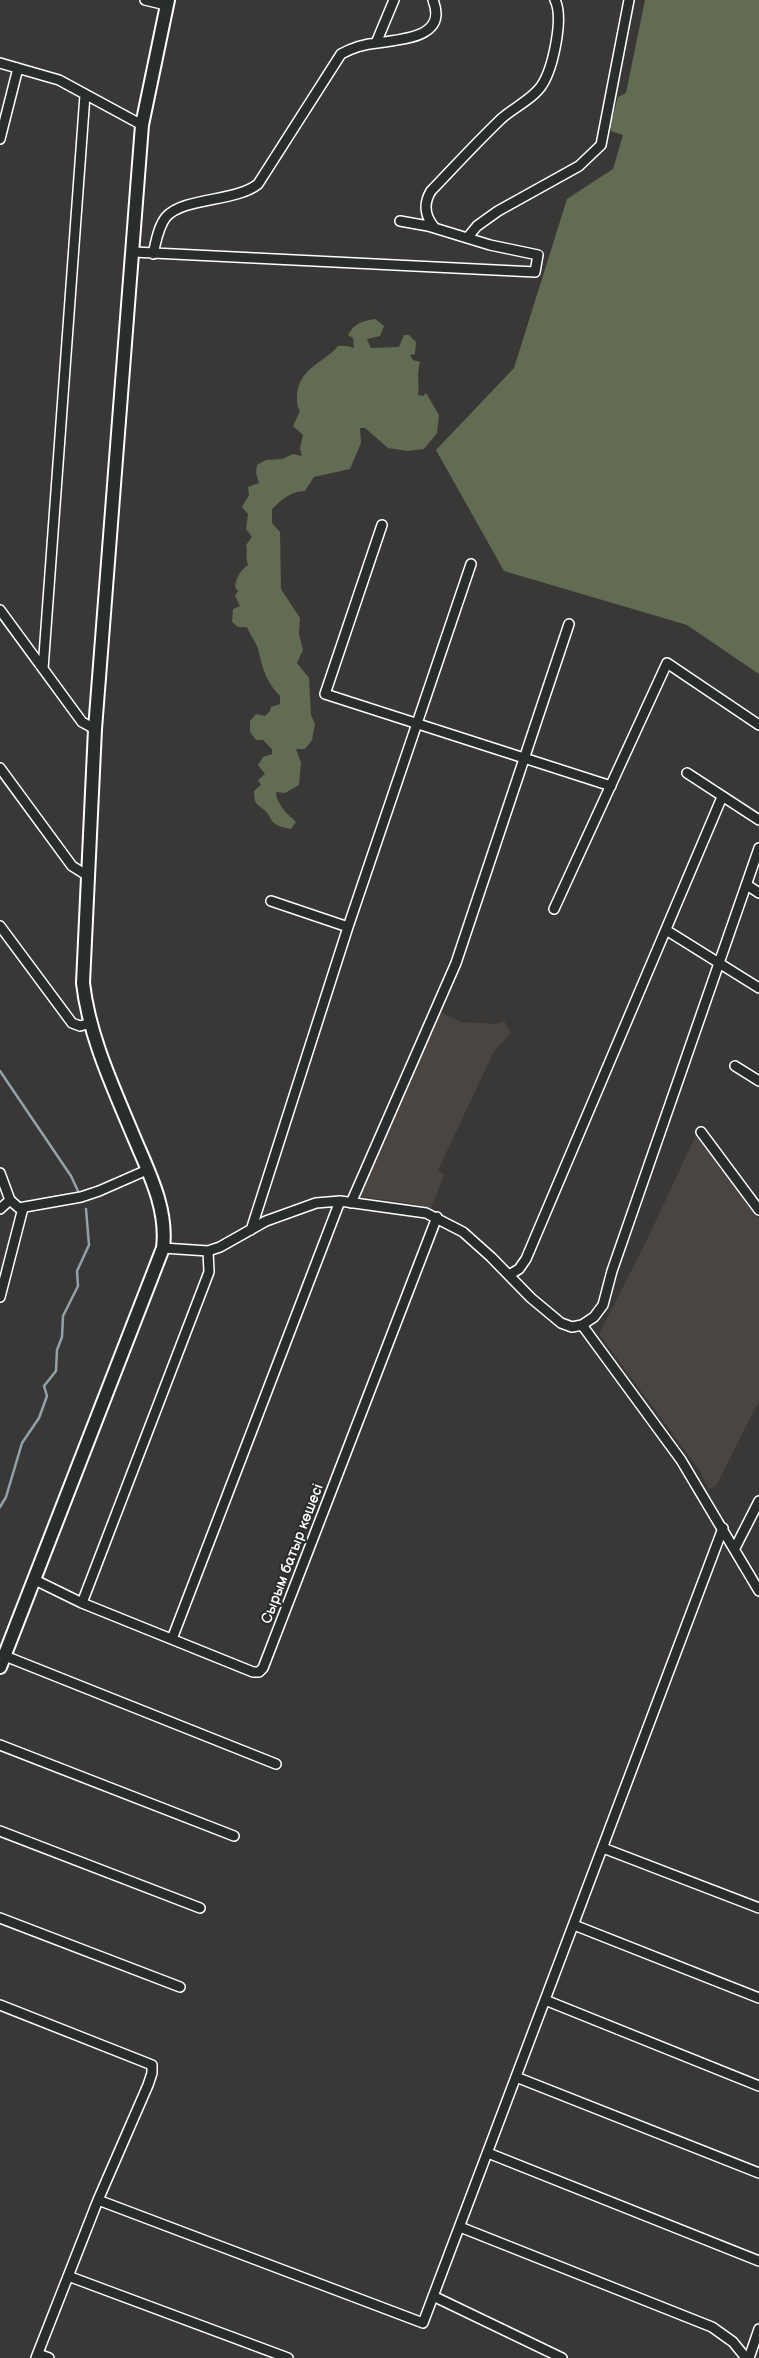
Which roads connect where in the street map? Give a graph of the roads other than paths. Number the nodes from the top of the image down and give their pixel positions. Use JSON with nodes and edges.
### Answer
{"nodes":[{"id":1,"x":145,"y":0,"type":"edge"},
{"id":2,"x":394,"y":0,"type":"edge"},
{"id":3,"x":433,"y":0,"type":"edge"},
{"id":4,"x":555,"y":0,"type":"edge"},
{"id":5,"x":629,"y":0,"type":"edge"},
{"id":6,"x":167,"y":2,"type":"edge"},
{"id":7,"x":376,"y":43,"type":"junction"},
{"id":8,"x":0,"y":63,"type":"edge"},
{"id":9,"x":18,"y":68,"type":"junction"},
{"id":10,"x":85,"y":95,"type":"junction"},
{"id":11,"x":142,"y":125,"type":"junction"},
{"id":12,"x":0,"y":139,"type":"edge"},
{"id":13,"x":400,"y":222,"type":"dead end"},
{"id":14,"x":435,"y":228,"type":"junction"},
{"id":15,"x":468,"y":237,"type":"junction"},
{"id":16,"x":134,"y":252,"type":"junction"},
{"id":17,"x":153,"y":254,"type":"junction"},
{"id":18,"x":382,"y":525,"type":"dead end"},
{"id":19,"x":471,"y":564,"type":"dead end"},
{"id":20,"x":0,"y":610,"type":"edge"},
{"id":21,"x":569,"y":624,"type":"dead end"},
{"id":22,"x":43,"y":669,"type":"junction"},
{"id":23,"x":416,"y":724,"type":"junction"},
{"id":24,"x":759,"y":725,"type":"edge"},
{"id":25,"x":95,"y":729,"type":"junction"},
{"id":26,"x":526,"y":758,"type":"junction"},
{"id":27,"x":0,"y":768,"type":"edge"},
{"id":28,"x":687,"y":773,"type":"dead end"},
{"id":29,"x":611,"y":786,"type":"junction"},
{"id":30,"x":722,"y":797,"type":"junction"},
{"id":31,"x":759,"y":820,"type":"edge"},
{"id":32,"x":759,"y":848,"type":"edge"},
{"id":33,"x":88,"y":876,"type":"junction"},
{"id":34,"x":747,"y":885,"type":"junction"},
{"id":35,"x":759,"y":893,"type":"edge"},
{"id":36,"x":271,"y":901,"type":"dead end"},
{"id":37,"x":554,"y":909,"type":"dead end"},
{"id":38,"x":0,"y":926,"type":"edge"},
{"id":39,"x":348,"y":927,"type":"junction"},
{"id":40,"x":666,"y":930,"type":"junction"},
{"id":41,"x":720,"y":964,"type":"junction"},
{"id":42,"x":759,"y":988,"type":"edge"},
{"id":43,"x":91,"y":1023,"type":"junction"},
{"id":44,"x":735,"y":1066,"type":"dead end"},
{"id":45,"x":759,"y":1081,"type":"edge"},
{"id":46,"x":702,"y":1132,"type":"dead end"},
{"id":47,"x":147,"y":1170,"type":"junction"},
{"id":48,"x":0,"y":1173,"type":"edge"},
{"id":49,"x":10,"y":1200,"type":"junction"},
{"id":50,"x":340,"y":1201,"type":"junction"},
{"id":51,"x":351,"y":1202,"type":"junction"},
{"id":52,"x":23,"y":1208,"type":"junction"},
{"id":53,"x":0,"y":1209,"type":"edge"},
{"id":54,"x":759,"y":1210,"type":"edge"},
{"id":55,"x":437,"y":1217,"type":"junction"},
{"id":56,"x":251,"y":1230,"type":"junction"},
{"id":57,"x":163,"y":1248,"type":"junction"},
{"id":58,"x":208,"y":1251,"type":"junction"},
{"id":59,"x":509,"y":1275,"type":"junction"},
{"id":60,"x":0,"y":1297,"type":"edge"},
{"id":61,"x":582,"y":1325,"type":"junction"},
{"id":62,"x":759,"y":1501,"type":"edge"},
{"id":63,"x":724,"y":1528,"type":"junction"},
{"id":64,"x":735,"y":1548,"type":"junction"},
{"id":65,"x":35,"y":1580,"type":"junction"},
{"id":66,"x":759,"y":1591,"type":"edge"},
{"id":67,"x":82,"y":1603,"type":"junction"},
{"id":68,"x":172,"y":1639,"type":"junction"},
{"id":69,"x":2,"y":1661,"type":"edge"},
{"id":70,"x":0,"y":1745,"type":"edge"},
{"id":71,"x":276,"y":1764,"type":"dead end"},
{"id":72,"x":0,"y":1831,"type":"edge"},
{"id":73,"x":234,"y":1836,"type":"dead end"},
{"id":74,"x":603,"y":1848,"type":"junction"},
{"id":75,"x":200,"y":1908,"type":"dead end"},
{"id":76,"x":759,"y":1908,"type":"edge"},
{"id":77,"x":0,"y":1918,"type":"edge"},
{"id":78,"x":574,"y":1925,"type":"junction"},
{"id":79,"x":180,"y":1987,"type":"dead end"},
{"id":80,"x":759,"y":1998,"type":"edge"},
{"id":81,"x":545,"y":2000,"type":"junction"},
{"id":82,"x":0,"y":2006,"type":"edge"},
{"id":83,"x":516,"y":2077,"type":"junction"},
{"id":84,"x":759,"y":2086,"type":"edge"},
{"id":85,"x":488,"y":2153,"type":"junction"},
{"id":86,"x":759,"y":2172,"type":"edge"},
{"id":87,"x":98,"y":2200,"type":"junction"},
{"id":88,"x":460,"y":2227,"type":"junction"},
{"id":89,"x":759,"y":2260,"type":"edge"},
{"id":90,"x":68,"y":2276,"type":"junction"},
{"id":91,"x":433,"y":2296,"type":"junction"},
{"id":92,"x":759,"y":2329,"type":"edge"},
{"id":93,"x":37,"y":2356,"type":"edge"},
{"id":94,"x":49,"y":2358,"type":"edge"},
{"id":95,"x":288,"y":2358,"type":"edge"},
{"id":96,"x":562,"y":2358,"type":"edge"},
{"id":97,"x":747,"y":2358,"type":"edge"}],
"edges":[{"from":1,"to":6,"type":"street"},
{"from":2,"to":7,"type":"street"},
{"from":3,"to":7,"type":"street"},
{"from":4,"to":14,"type":"street"},
{"from":5,"to":15,"type":"street"},
{"from":6,"to":11,"type":"main road"},
{"from":7,"to":17,"type":"street"},
{"from":8,"to":9,"type":"street"},
{"from":9,"to":10,"type":"street"},
{"from":9,"to":12,"type":"street"},
{"from":10,"to":11,"type":"street"},
{"from":10,"to":22,"type":"street"},
{"from":11,"to":16,"type":"main road"},
{"from":13,"to":14,"type":"street"},
{"from":14,"to":15,"type":"street"},
{"from":15,"to":17,"type":"street"},
{"from":16,"to":17,"type":"street"},
{"from":16,"to":25,"type":"main road"},
{"from":18,"to":23,"type":"street"},
{"from":19,"to":23,"type":"street"},
{"from":20,"to":22,"type":"street"},
{"from":21,"to":26,"type":"street"},
{"from":22,"to":25,"type":"street"},
{"from":23,"to":26,"type":"street"},
{"from":23,"to":39,"type":"street"},
{"from":24,"to":29,"type":"street"},
{"from":25,"to":33,"type":"main road"},
{"from":26,"to":29,"type":"street"},
{"from":26,"to":51,"type":"street"},
{"from":27,"to":33,"type":"street"},
{"from":28,"to":30,"type":"street"},
{"from":29,"to":37,"type":"street"},
{"from":30,"to":31,"type":"street"},
{"from":30,"to":40,"type":"street"},
{"from":32,"to":34,"type":"street"},
{"from":33,"to":43,"type":"main road"},
{"from":34,"to":35,"type":"street"},
{"from":34,"to":41,"type":"street"},
{"from":36,"to":39,"type":"street"},
{"from":38,"to":43,"type":"street"},
{"from":39,"to":56,"type":"street"},
{"from":40,"to":41,"type":"street"},
{"from":40,"to":59,"type":"street"},
{"from":41,"to":42,"type":"street"},
{"from":41,"to":61,"type":"street"},
{"from":43,"to":47,"type":"main road"},
{"from":44,"to":45,"type":"street"},
{"from":46,"to":54,"type":"street"},
{"from":47,"to":52,"type":"street"},
{"from":47,"to":57,"type":"main road"},
{"from":48,"to":49,"type":"street"},
{"from":49,"to":52,"type":"street"},
{"from":49,"to":53,"type":"street"},
{"from":50,"to":51,"type":"street"},
{"from":50,"to":56,"type":"street"},
{"from":50,"to":68,"type":"street"},
{"from":51,"to":55,"type":"street"},
{"from":52,"to":60,"type":"street"},
{"from":55,"to":59,"type":"street"},
{"from":55,"to":68,"type":"street","name":"Сырым батыр көшесі"},
{"from":56,"to":58,"type":"street"},
{"from":57,"to":58,"type":"street"},
{"from":57,"to":65,"type":"main road"},
{"from":58,"to":67,"type":"street"},
{"from":59,"to":61,"type":"street"},
{"from":61,"to":63,"type":"street"},
{"from":62,"to":64,"type":"street"},
{"from":63,"to":64,"type":"street"},
{"from":63,"to":74,"type":"street"},
{"from":64,"to":66,"type":"street"},
{"from":65,"to":67,"type":"street","name":"Сырым батыр көшесі"},
{"from":65,"to":69,"type":"main road"},
{"from":67,"to":68,"type":"street","name":"Сырым батыр көшесі"},
{"from":69,"to":71,"type":"street"},
{"from":70,"to":73,"type":"street"},
{"from":72,"to":75,"type":"street"},
{"from":74,"to":76,"type":"street"},
{"from":74,"to":78,"type":"street"},
{"from":77,"to":79,"type":"street"},
{"from":78,"to":80,"type":"street"},
{"from":78,"to":81,"type":"street"},
{"from":81,"to":83,"type":"street"},
{"from":81,"to":84,"type":"street"},
{"from":82,"to":87,"type":"street"},
{"from":83,"to":85,"type":"street"},
{"from":83,"to":86,"type":"street"},
{"from":85,"to":88,"type":"street"},
{"from":85,"to":89,"type":"street"},
{"from":87,"to":90,"type":"street"},
{"from":87,"to":91,"type":"street"},
{"from":88,"to":91,"type":"street"},
{"from":88,"to":97,"type":"street"},
{"from":90,"to":93,"type":"street"},
{"from":90,"to":95,"type":"street"},
{"from":91,"to":96,"type":"street"},
{"from":92,"to":97,"type":"street"},
{"from":93,"to":94,"type":"street"}]}
